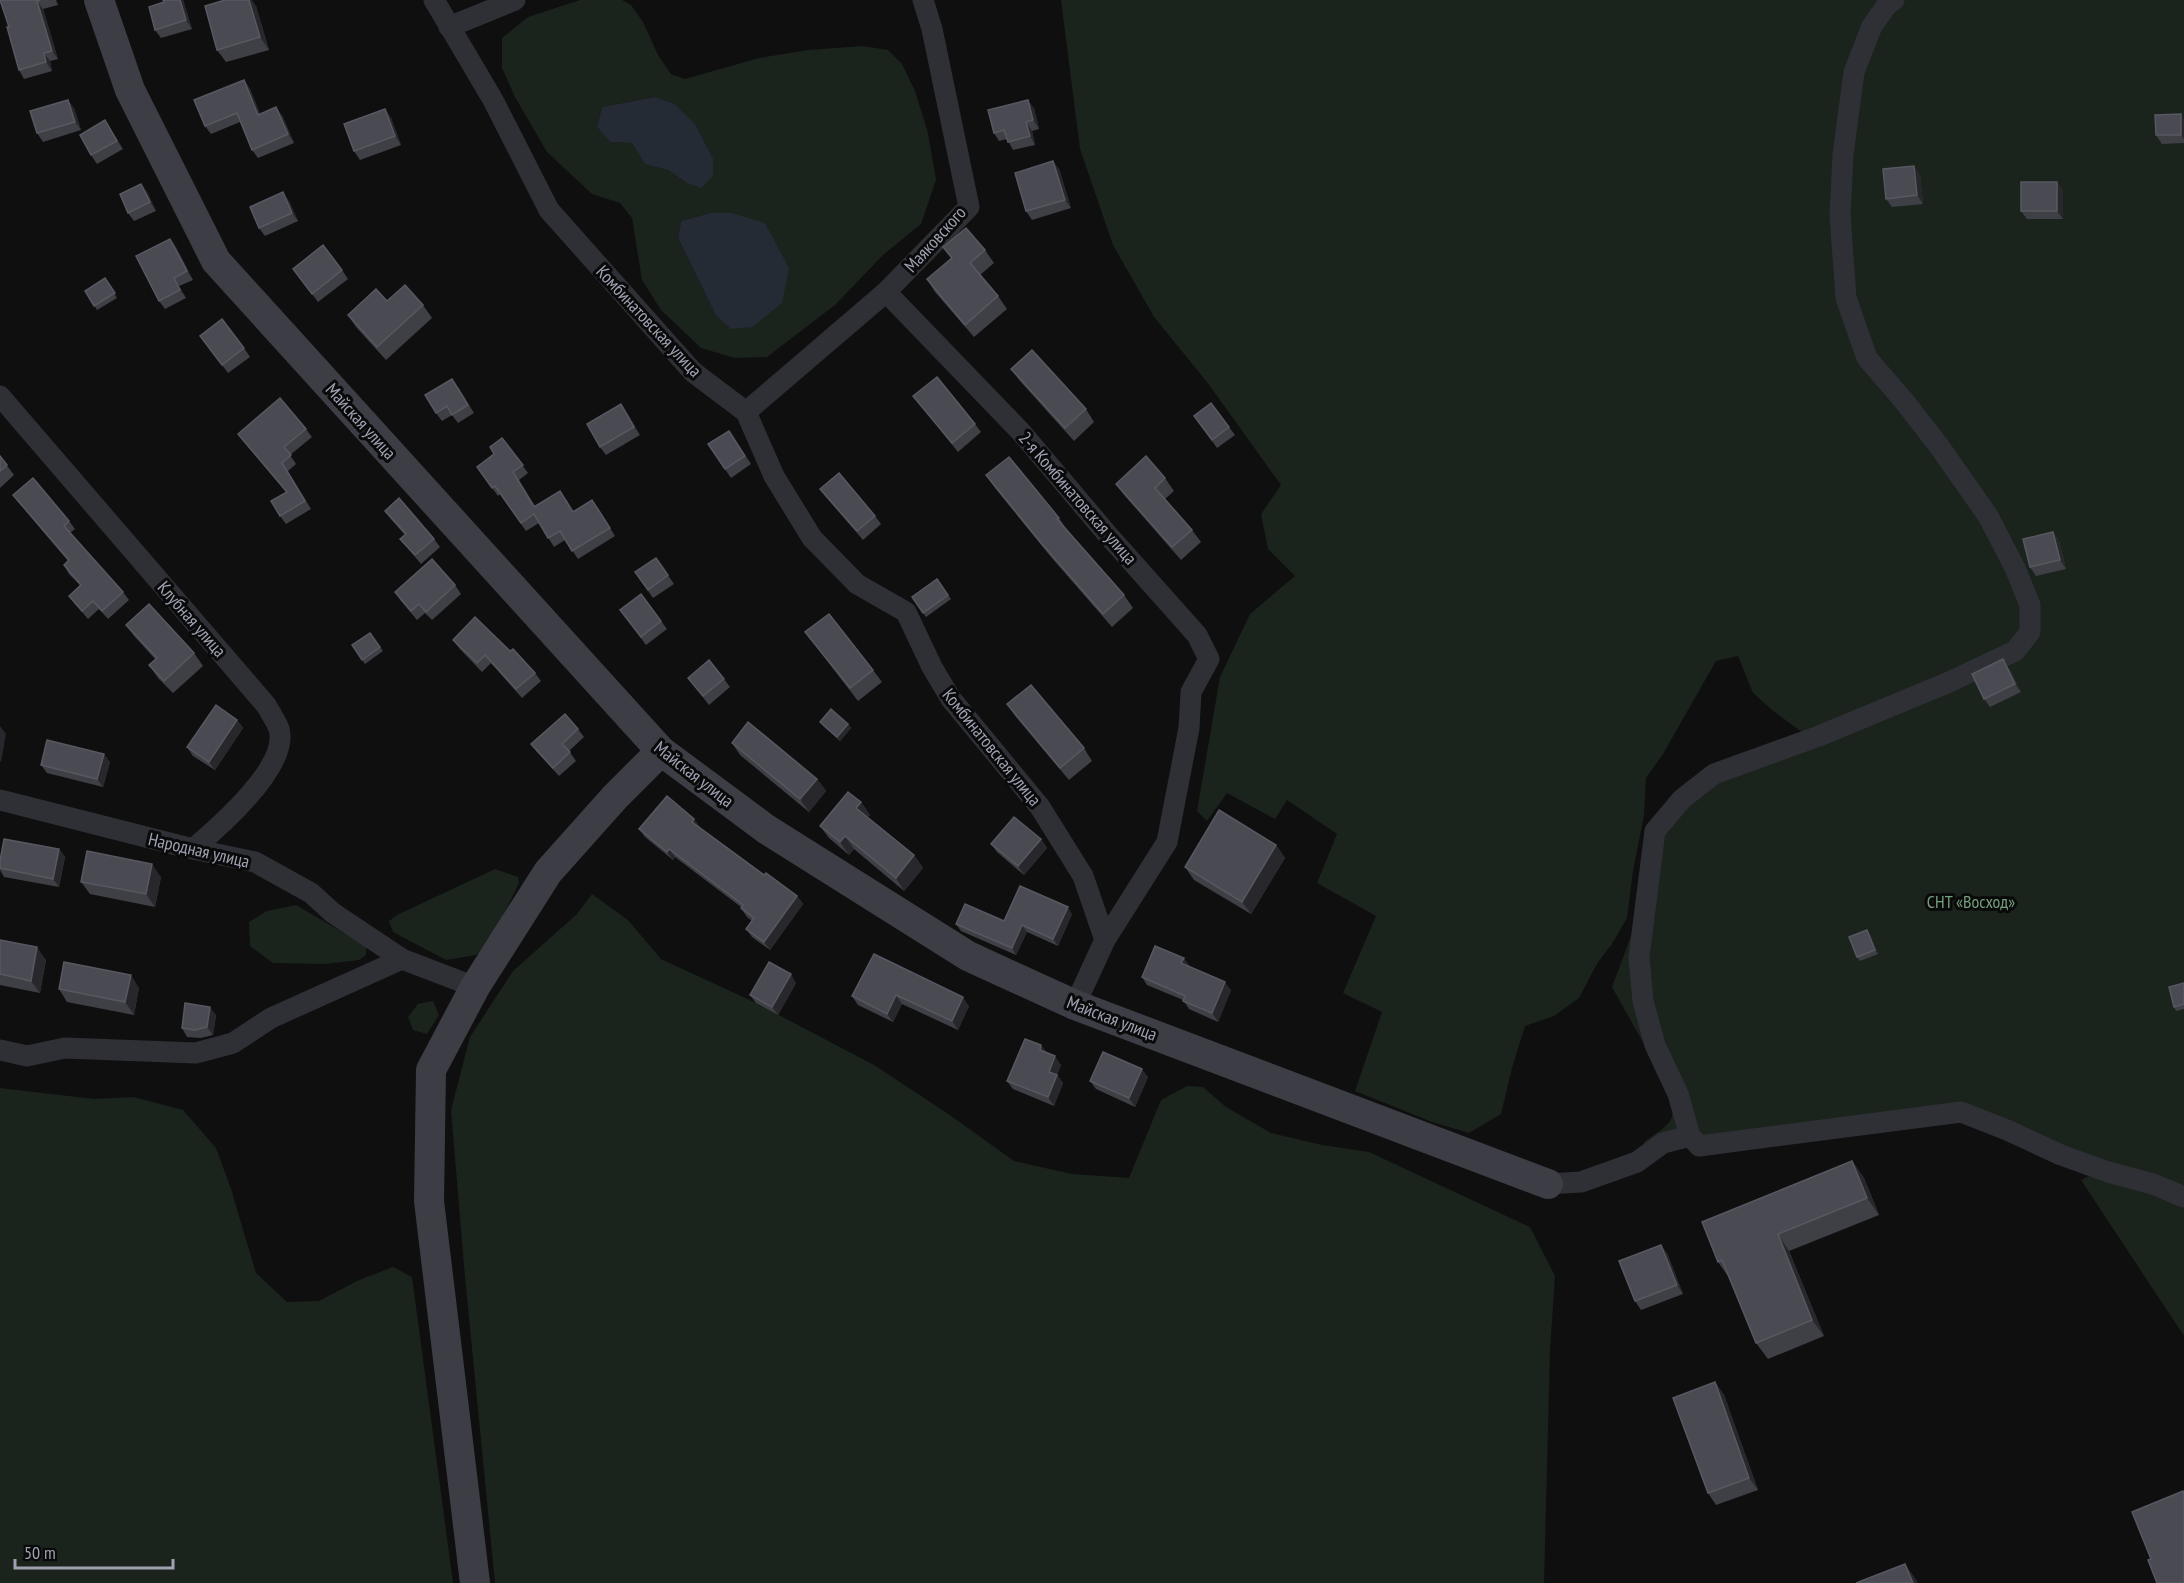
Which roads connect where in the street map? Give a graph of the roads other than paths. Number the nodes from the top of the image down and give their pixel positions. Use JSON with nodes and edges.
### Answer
{"nodes":[{"id":1,"x":99,"y":0,"type":"edge"},
{"id":2,"x":434,"y":0,"type":"edge"},
{"id":3,"x":515,"y":0,"type":"edge"},
{"id":4,"x":923,"y":0,"type":"edge"},
{"id":5,"x":1894,"y":0,"type":"edge"},
{"id":6,"x":449,"y":27,"type":"junction"},
{"id":7,"x":886,"y":292,"type":"junction"},
{"id":8,"x":0,"y":396,"type":"edge"},
{"id":9,"x":746,"y":412,"type":"junction"},
{"id":10,"x":661,"y":751,"type":"junction"},
{"id":11,"x":0,"y":800,"type":"edge"},
{"id":12,"x":193,"y":849,"type":"junction"},
{"id":13,"x":1105,"y":940,"type":"junction"},
{"id":14,"x":402,"y":959,"type":"junction"},
{"id":15,"x":475,"y":987,"type":"junction"},
{"id":16,"x":1075,"y":1005,"type":"junction"},
{"id":17,"x":0,"y":1050,"type":"edge"},
{"id":18,"x":1690,"y":1136,"type":"junction"},
{"id":19,"x":1548,"y":1184,"type":"joint"},
{"id":20,"x":2184,"y":1197,"type":"edge"},
{"id":21,"x":475,"y":1583,"type":"edge"}],
"edges":[{"from":1,"to":10,"type":"street","name":"Майская улица"},
{"from":2,"to":6,"type":"street","name":"Комбинатовская улица"},
{"from":3,"to":6,"type":"street"},
{"from":4,"to":7,"type":"street","name":"Маяковского"},
{"from":5,"to":18,"type":"street"},
{"from":6,"to":9,"type":"street","name":"Комбинатовская улица"},
{"from":7,"to":9,"type":"street","name":"Маяковского"},
{"from":7,"to":13,"type":"street","name":"2-я Комбинатовская улица"},
{"from":8,"to":12,"type":"street","name":"Клубная улица"},
{"from":9,"to":13,"type":"street","name":"Комбинатовская улица"},
{"from":10,"to":15,"type":"street"},
{"from":10,"to":16,"type":"street","name":"Майская улица"},
{"from":11,"to":12,"type":"street","name":"Народная улица"},
{"from":12,"to":14,"type":"street","name":"Народная улица"},
{"from":13,"to":16,"type":"street"},
{"from":14,"to":15,"type":"street","name":"Народная улица"},
{"from":14,"to":17,"type":"street"},
{"from":15,"to":21,"type":"street"},
{"from":16,"to":19,"type":"street","name":"Майская улица"},
{"from":18,"to":19,"type":"street"},
{"from":18,"to":20,"type":"street"}]}
